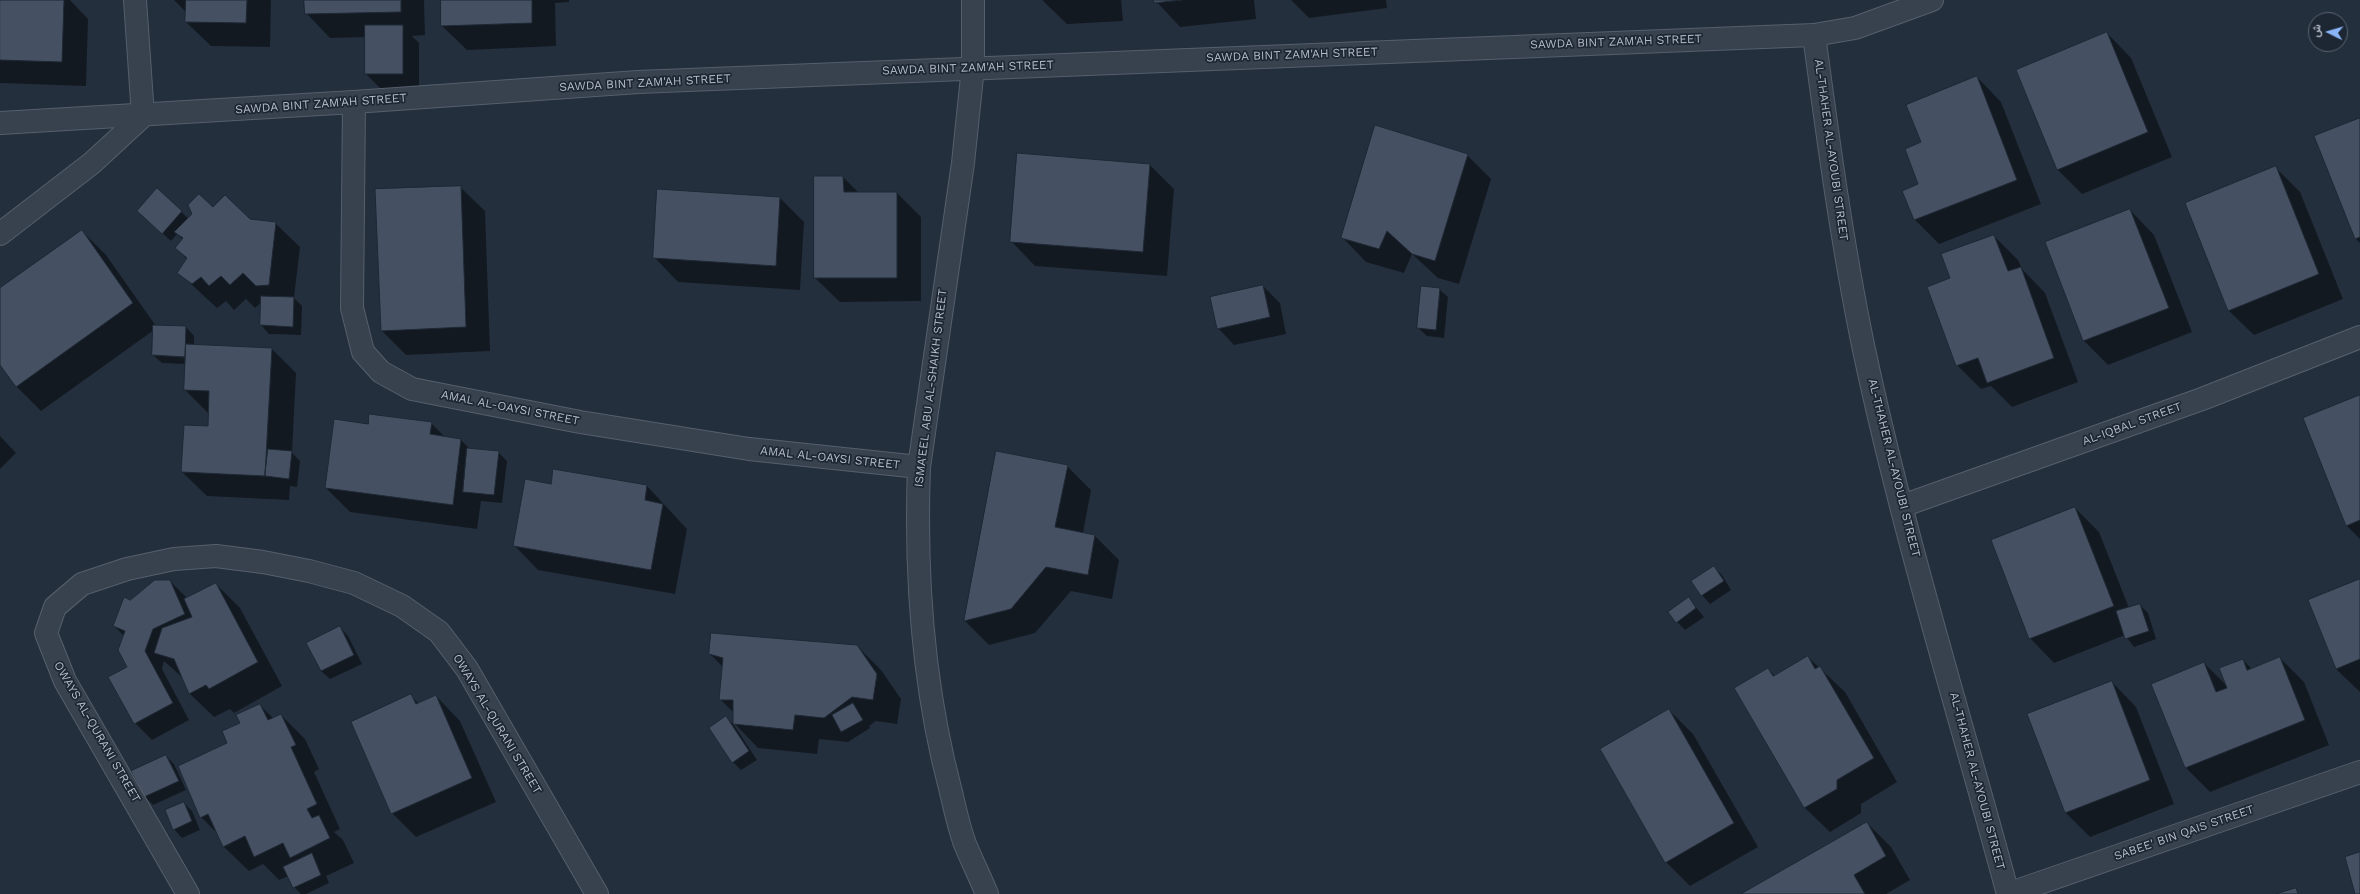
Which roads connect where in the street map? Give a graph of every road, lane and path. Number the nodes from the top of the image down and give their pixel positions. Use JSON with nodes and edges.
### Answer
{"nodes":[{"id":1,"x":136,"y":0,"type":"edge"},
{"id":2,"x":973,"y":0,"type":"edge"},
{"id":3,"x":1932,"y":0,"type":"edge"},
{"id":4,"x":1814,"y":35,"type":"junction"},
{"id":5,"x":973,"y":67,"type":"junction"},
{"id":6,"x":354,"y":102,"type":"junction"},
{"id":7,"x":143,"y":116,"type":"junction"},
{"id":8,"x":0,"y":123,"type":"edge"},
{"id":9,"x":0,"y":234,"type":"edge"},
{"id":10,"x":2360,"y":337,"type":"edge"},
{"id":11,"x":919,"y":468,"type":"junction"},
{"id":12,"x":1902,"y":506,"type":"junction"},
{"id":13,"x":2360,"y":772,"type":"edge"},
{"id":14,"x":188,"y":894,"type":"edge"},
{"id":15,"x":597,"y":894,"type":"edge"},
{"id":16,"x":987,"y":894,"type":"edge"},
{"id":17,"x":2008,"y":894,"type":"edge"}],
"edges":[{"from":1,"to":7,"type":"street"},
{"from":2,"to":5,"type":"street","name":"ISMA'EEL ABU AL-SHAIKH STREET"},
{"from":3,"to":4,"type":"street","name":"SAWDA BINT ZAM'AH STREET"},
{"from":4,"to":5,"type":"street","name":"SAWDA BINT ZAM'AH STREET"},
{"from":4,"to":12,"type":"street","name":"AL-THAHER AL-AYOUBI STREET"},
{"from":5,"to":6,"type":"street","name":"SAWDA BINT ZAM'AH STREET"},
{"from":5,"to":11,"type":"street","name":"ISMA'EEL ABU AL-SHAIKH STREET"},
{"from":6,"to":7,"type":"street","name":"SAWDA BINT ZAM'AH STREET"},
{"from":6,"to":11,"type":"street","name":"AMAL AL-OAYSI STREET"},
{"from":7,"to":8,"type":"street","name":"SAWDA BINT ZAM'AH STREET"},
{"from":7,"to":9,"type":"street"},
{"from":10,"to":12,"type":"street","name":"AL-IQBAL STREET"},
{"from":11,"to":16,"type":"street","name":"ISMA'EEL ABU AL-SHAIKH STREET"},
{"from":12,"to":17,"type":"street","name":"AL-THAHER AL-AYOUBI STREET"},
{"from":13,"to":17,"type":"street","name":"SABEE' BIN QAIS STREET"},
{"from":14,"to":15,"type":"street","name":"OWAYS AL-QURANI STREET"}]}
